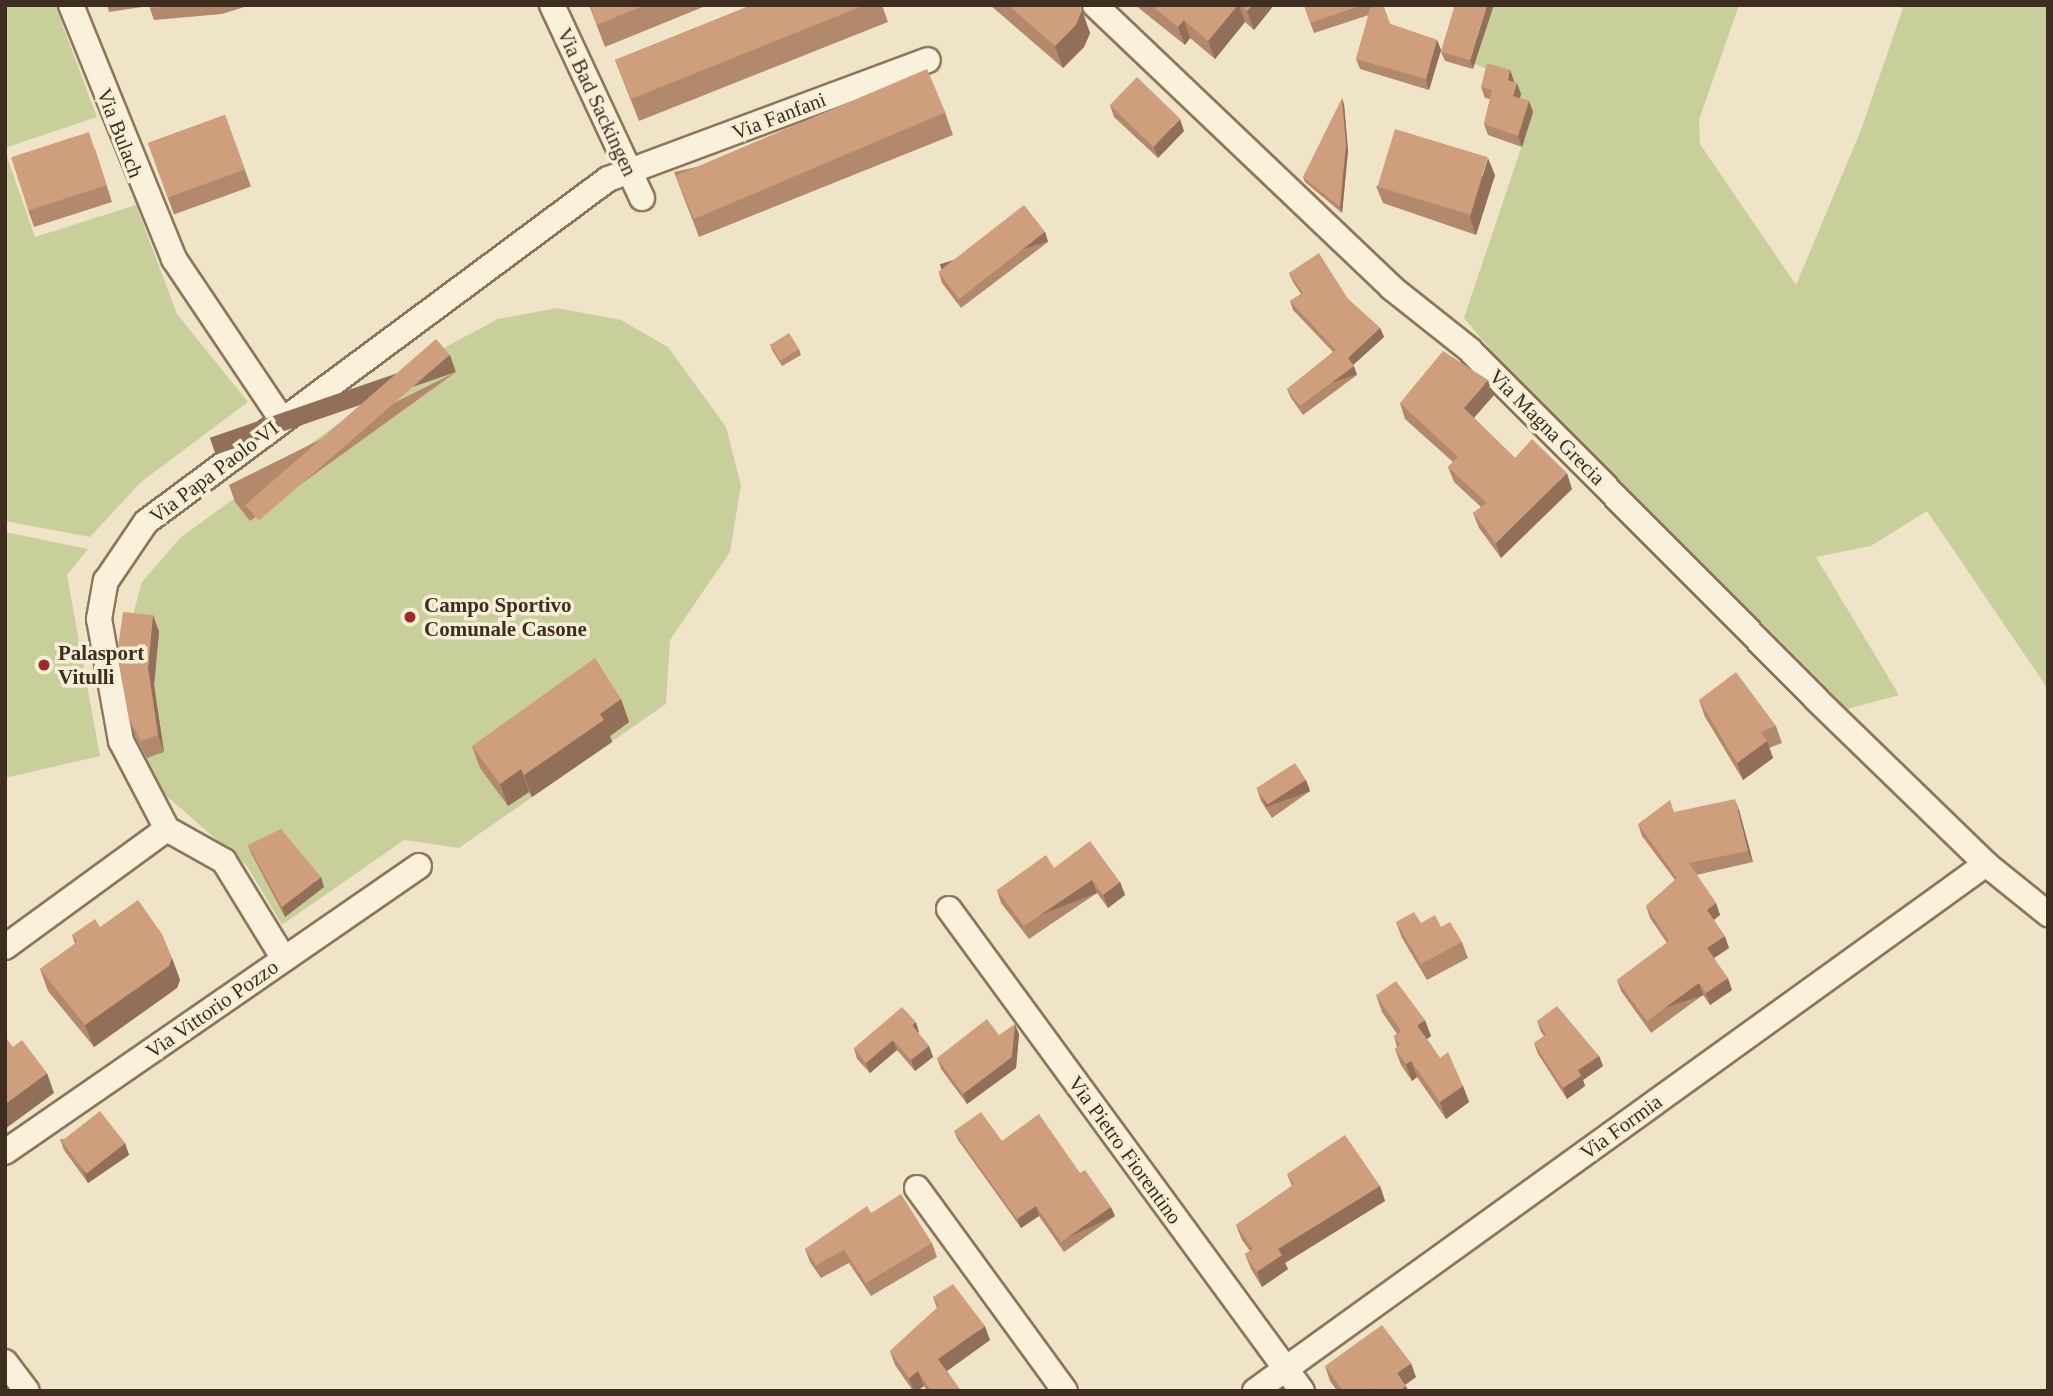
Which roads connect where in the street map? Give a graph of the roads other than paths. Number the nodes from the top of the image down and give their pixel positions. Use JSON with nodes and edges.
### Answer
{"nodes":[{"id":1,"x":71,"y":5,"type":"edge"},
{"id":2,"x":552,"y":5,"type":"edge"},
{"id":3,"x":1095,"y":5,"type":"edge"},
{"id":4,"x":928,"y":60,"type":"dead end"},
{"id":5,"x":630,"y":172,"type":"junction"},
{"id":6,"x":642,"y":198,"type":"dead end"},
{"id":7,"x":282,"y":420,"type":"junction"},
{"id":8,"x":167,"y":829,"type":"junction"},
{"id":9,"x":1986,"y":864,"type":"junction"},
{"id":10,"x":419,"y":866,"type":"dead end"},
{"id":11,"x":949,"y":909,"type":"dead end"},
{"id":12,"x":2048,"y":914,"type":"edge"},
{"id":13,"x":5,"y":947,"type":"edge"},
{"id":14,"x":284,"y":959,"type":"junction"},
{"id":15,"x":5,"y":1152,"type":"edge"},
{"id":16,"x":917,"y":1188,"type":"dead end"},
{"id":17,"x":5,"y":1362,"type":"edge"},
{"id":18,"x":1286,"y":1369,"type":"junction"},
{"id":19,"x":27,"y":1391,"type":"edge"},
{"id":20,"x":1065,"y":1391,"type":"edge"},
{"id":21,"x":1255,"y":1391,"type":"edge"},
{"id":22,"x":1301,"y":1391,"type":"edge"}],
"edges":[{"from":1,"to":7,"type":"street","name":"Via Bulach"},
{"from":2,"to":5,"type":"street","name":"Via Bad Sackingen"},
{"from":3,"to":9,"type":"street","name":"Via Magna Grecia"},
{"from":4,"to":5,"type":"street","name":"Via Fanfani"},
{"from":5,"to":6,"type":"street","name":"Via Bad Sackingen"},
{"from":5,"to":7,"type":"street","name":"Via Papa Paolo VI"},
{"from":7,"to":8,"type":"street","name":"Via Papa Paolo VI"},
{"from":8,"to":13,"type":"street"},
{"from":8,"to":14,"type":"street"},
{"from":9,"to":12,"type":"street","name":"Via Magna Grecia"},
{"from":9,"to":18,"type":"street","name":"Via Formia"},
{"from":10,"to":14,"type":"street","name":"Via Vittorio Pozzo"},
{"from":11,"to":18,"type":"street","name":"Via Pietro Fiorentino"},
{"from":14,"to":15,"type":"street","name":"Via Vittorio Pozzo"},
{"from":16,"to":20,"type":"street"},
{"from":17,"to":19,"type":"street"},
{"from":18,"to":21,"type":"street","name":"Via Formia"},
{"from":18,"to":22,"type":"street","name":"Via Pietro Fiorentino"}]}
